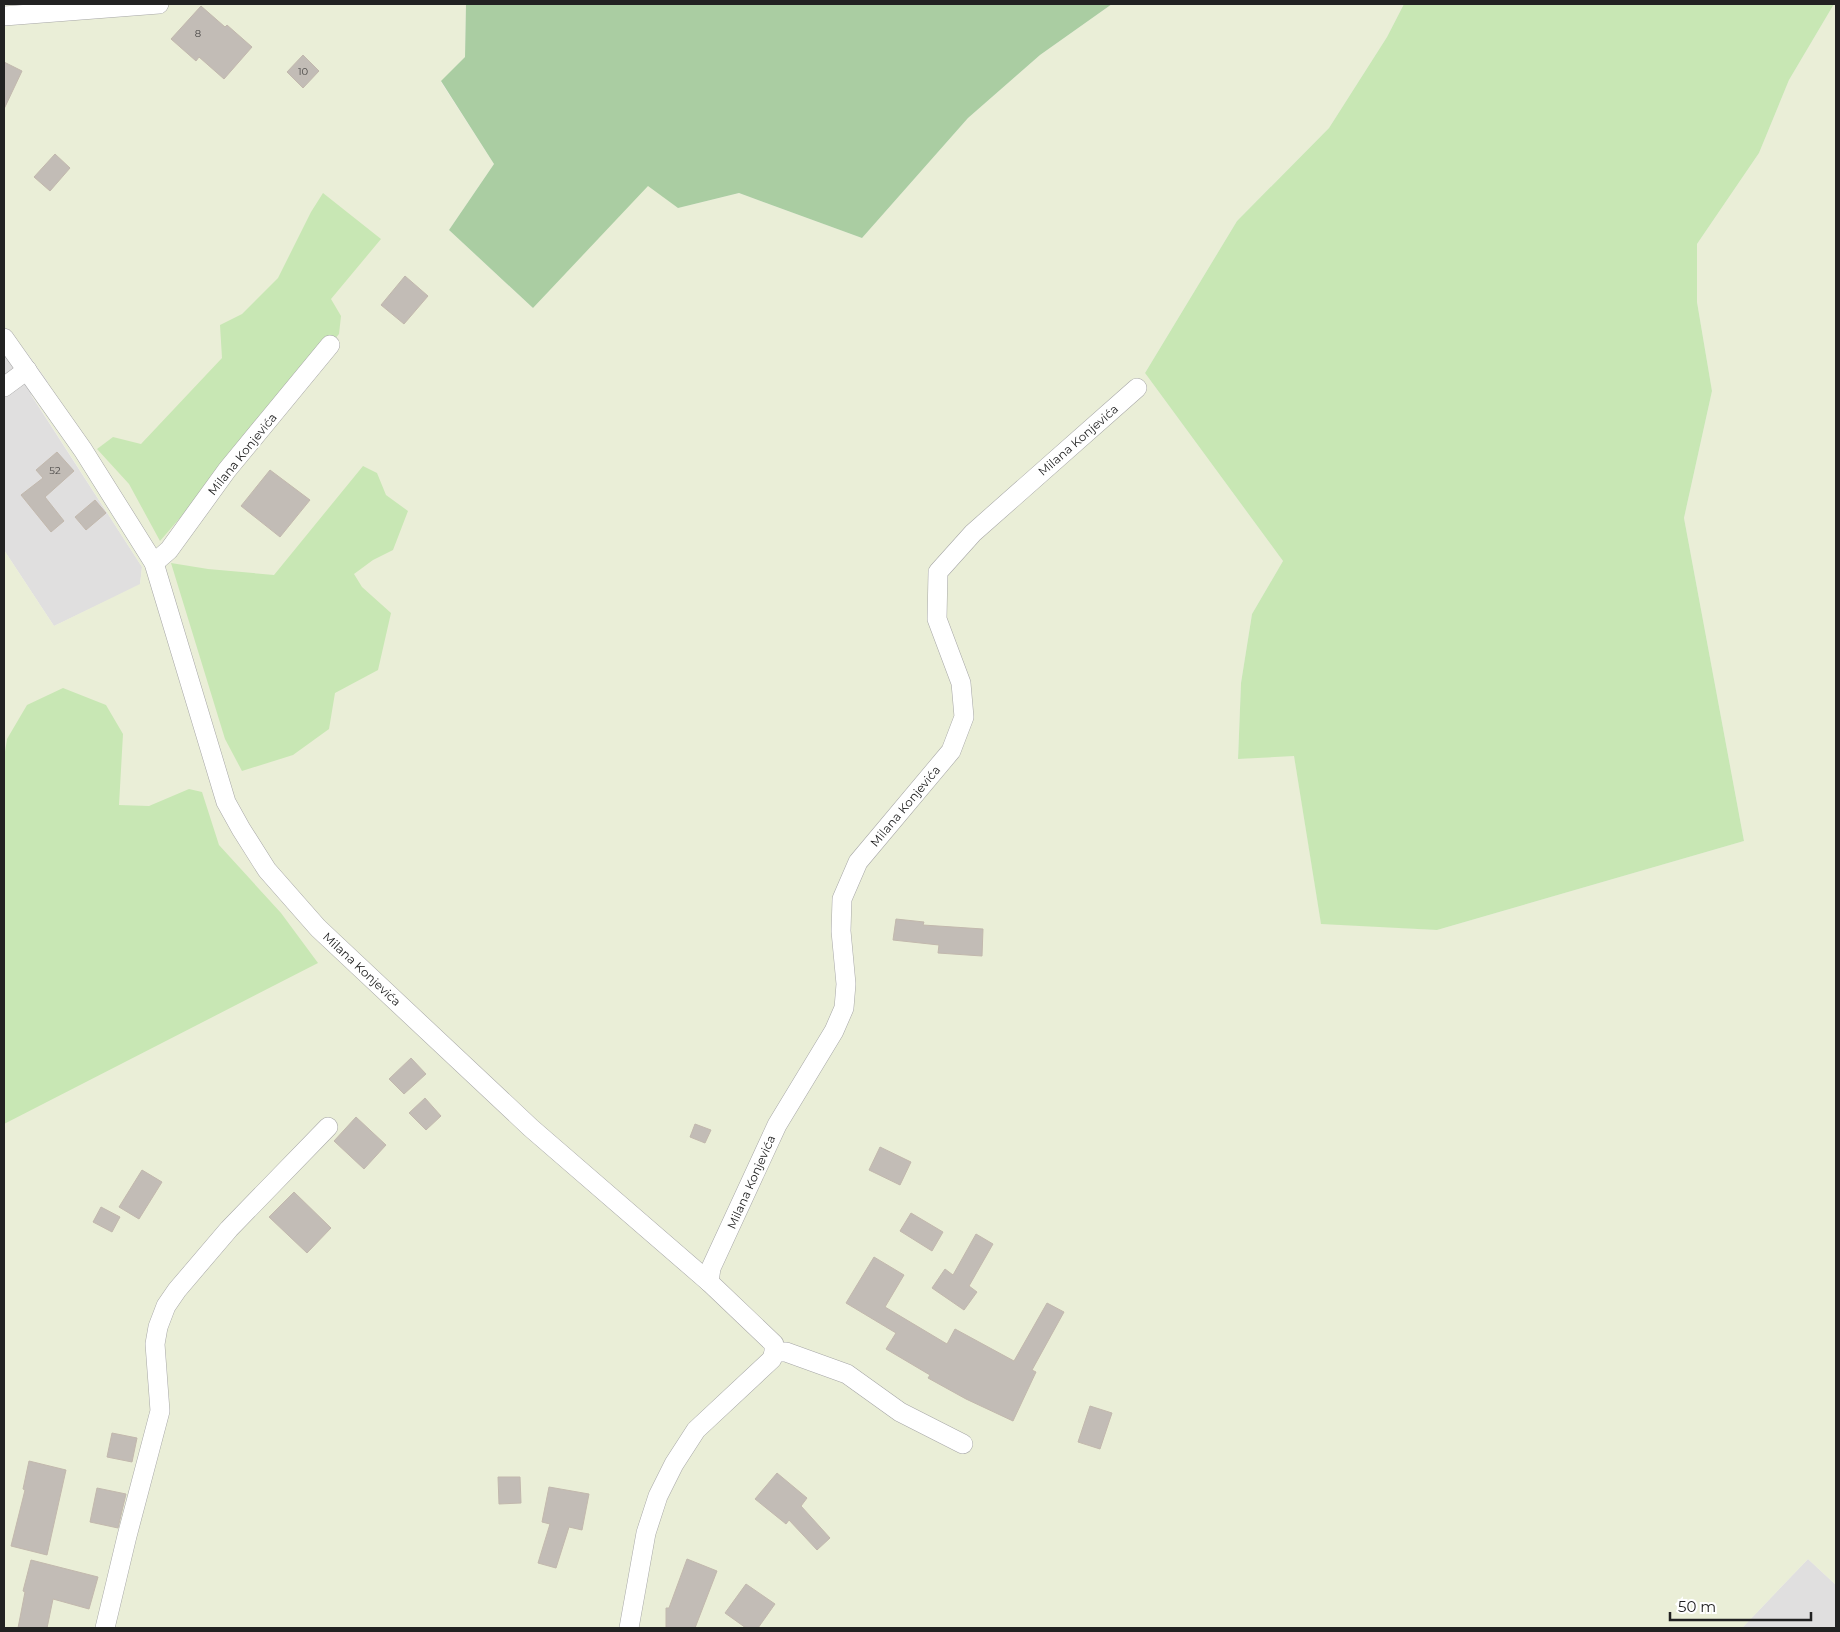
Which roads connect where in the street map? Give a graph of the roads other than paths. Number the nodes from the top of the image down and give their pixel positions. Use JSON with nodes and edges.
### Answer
{"nodes":[{"id":1,"x":158,"y":4,"type":"edge"},
{"id":2,"x":4,"y":16,"type":"edge"},
{"id":3,"x":4,"y":338,"type":"edge"},
{"id":4,"x":330,"y":345,"type":"dead end"},
{"id":5,"x":27,"y":370,"type":"junction"},
{"id":6,"x":4,"y":387,"type":"edge"},
{"id":7,"x":1137,"y":388,"type":"dead end"},
{"id":8,"x":154,"y":563,"type":"junction"},
{"id":9,"x":328,"y":1127,"type":"dead end"},
{"id":10,"x":709,"y":1282,"type":"junction"},
{"id":11,"x":774,"y":1352,"type":"junction"},
{"id":12,"x":963,"y":1444,"type":"dead end"},
{"id":13,"x":105,"y":1628,"type":"edge"},
{"id":14,"x":628,"y":1628,"type":"edge"}],
"edges":[{"from":1,"to":2,"type":"street"},
{"from":3,"to":5,"type":"street","name":"Milana Konjevića"},
{"from":4,"to":8,"type":"street","name":"Milana Konjevića"},
{"from":5,"to":6,"type":"street"},
{"from":5,"to":8,"type":"street","name":"Milana Konjevića"},
{"from":7,"to":10,"type":"street","name":"Milana Konjevića"},
{"from":8,"to":10,"type":"street","name":"Milana Konjevića"},
{"from":9,"to":13,"type":"street"},
{"from":10,"to":11,"type":"street","name":"Milana Konjevića"},
{"from":11,"to":12,"type":"street"},
{"from":11,"to":14,"type":"street"}]}
